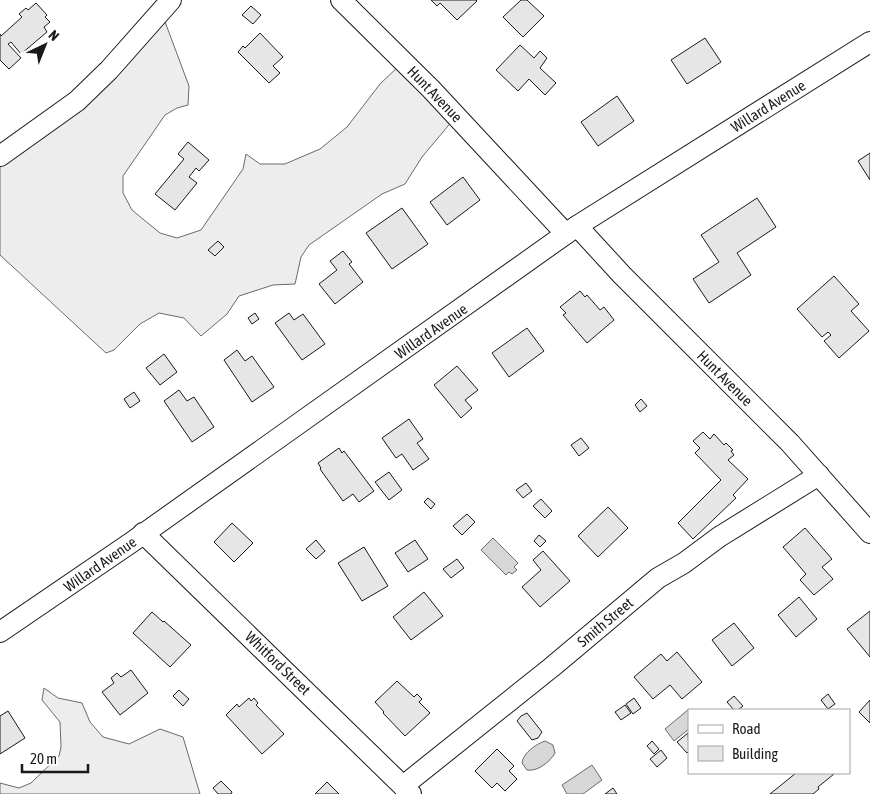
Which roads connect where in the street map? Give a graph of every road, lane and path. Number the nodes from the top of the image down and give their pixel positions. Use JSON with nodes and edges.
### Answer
{"nodes":[{"id":1,"x":171,"y":0,"type":"edge"},
{"id":2,"x":341,"y":0,"type":"edge"},
{"id":3,"x":870,"y":42,"type":"edge"},
{"id":4,"x":0,"y":156,"type":"edge"},
{"id":5,"x":572,"y":230,"type":"junction"},
{"id":6,"x":819,"y":475,"type":"junction"},
{"id":7,"x":143,"y":533,"type":"junction"},
{"id":8,"x":870,"y":533,"type":"edge"},
{"id":9,"x":0,"y":632,"type":"edge"},
{"id":10,"x":407,"y":790,"type":"edge"}],
"edges":[{"from":1,"to":4,"type":"street"},
{"from":2,"to":5,"type":"street","name":"Hunt Avenue"},
{"from":3,"to":5,"type":"street","name":"Willard Avenue"},
{"from":5,"to":6,"type":"street","name":"Hunt Avenue"},
{"from":5,"to":7,"type":"street","name":"Willard Avenue"},
{"from":6,"to":8,"type":"street","name":"Hunt Avenue"},
{"from":6,"to":10,"type":"street","name":"Smith Street"},
{"from":7,"to":9,"type":"street","name":"Willard Avenue"},
{"from":7,"to":10,"type":"street","name":"Whitford Street"}]}
